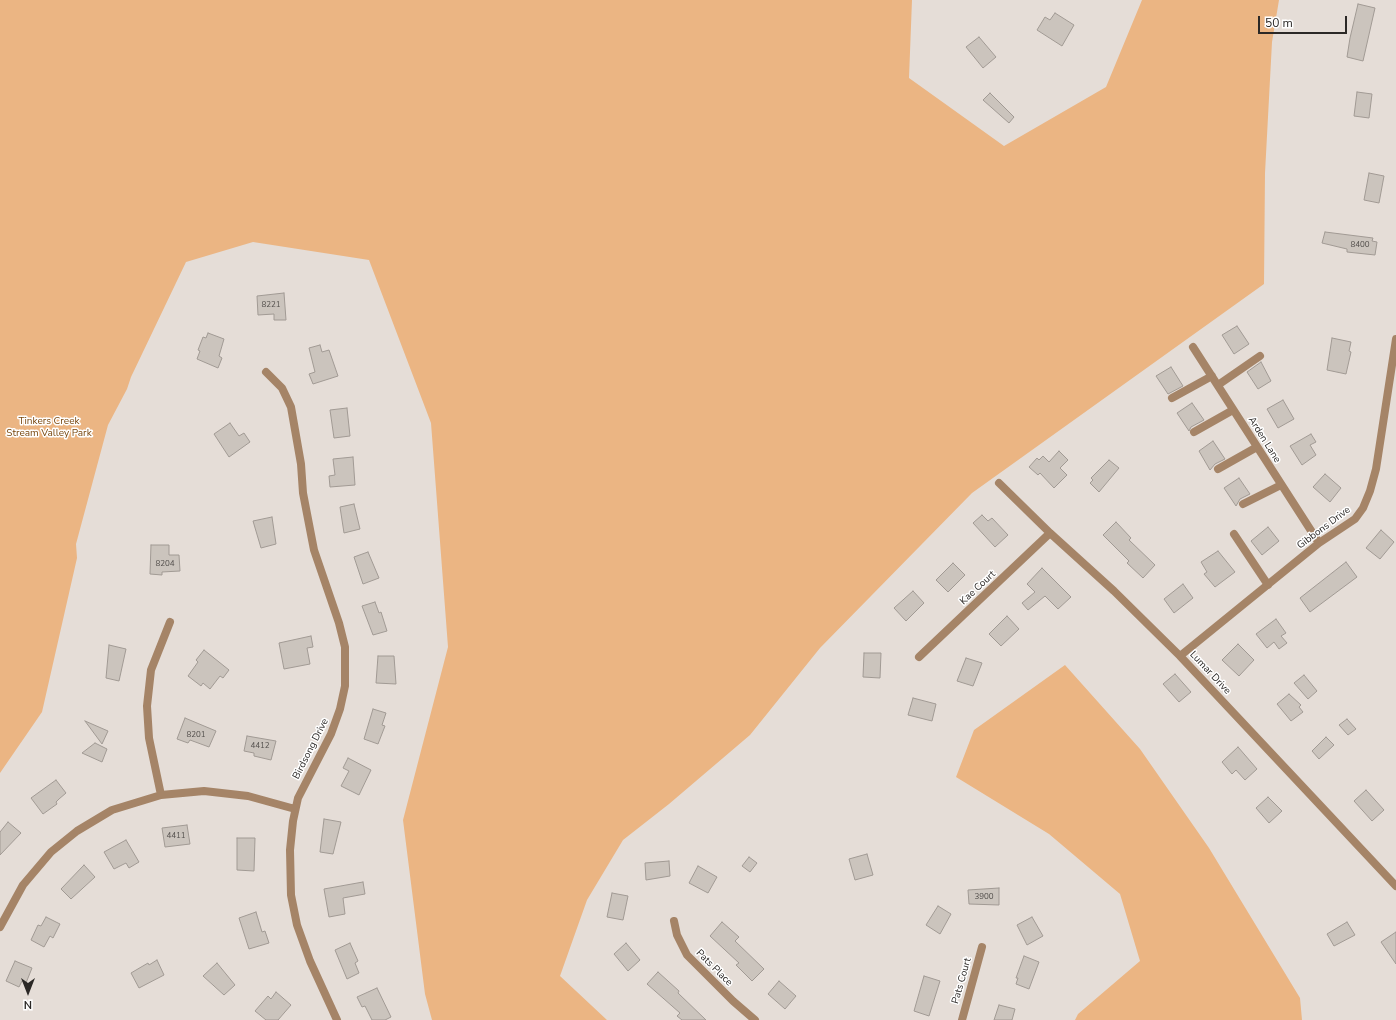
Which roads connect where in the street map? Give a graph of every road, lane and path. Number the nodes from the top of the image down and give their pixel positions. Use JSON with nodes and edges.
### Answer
{"nodes":[{"id":1,"x":1396,"y":339,"type":"edge"},
{"id":2,"x":1193,"y":347,"type":"dead end"},
{"id":3,"x":1260,"y":356,"type":"dead end"},
{"id":4,"x":266,"y":372,"type":"dead end"},
{"id":5,"x":1212,"y":376,"type":"junction"},
{"id":6,"x":1218,"y":385,"type":"junction"},
{"id":7,"x":1172,"y":398,"type":"dead end"},
{"id":8,"x":1233,"y":410,"type":"junction"},
{"id":9,"x":1194,"y":432,"type":"dead end"},
{"id":10,"x":1257,"y":447,"type":"junction"},
{"id":11,"x":1218,"y":469,"type":"dead end"},
{"id":12,"x":999,"y":483,"type":"dead end"},
{"id":13,"x":1281,"y":485,"type":"junction"},
{"id":14,"x":1243,"y":504,"type":"dead end"},
{"id":15,"x":1050,"y":534,"type":"junction"},
{"id":16,"x":1234,"y":534,"type":"dead end"},
{"id":17,"x":1319,"y":543,"type":"junction"},
{"id":18,"x":1268,"y":585,"type":"junction"},
{"id":19,"x":170,"y":622,"type":"dead end"},
{"id":20,"x":1180,"y":656,"type":"junction"},
{"id":21,"x":919,"y":657,"type":"dead end"},
{"id":22,"x":161,"y":794,"type":"junction"},
{"id":23,"x":295,"y":809,"type":"junction"},
{"id":24,"x":1396,"y":886,"type":"edge"},
{"id":25,"x":674,"y":921,"type":"dead end"},
{"id":26,"x":0,"y":927,"type":"edge"},
{"id":27,"x":982,"y":947,"type":"dead end"},
{"id":28,"x":337,"y":1020,"type":"edge"},
{"id":29,"x":755,"y":1020,"type":"edge"},
{"id":30,"x":962,"y":1020,"type":"edge"}],
"edges":[{"from":1,"to":17,"type":"street","name":"Gibbons Drive"},
{"from":2,"to":5,"type":"street","name":"Arden Lane"},
{"from":3,"to":6,"type":"street"},
{"from":4,"to":23,"type":"street","name":"Birdsong Drive"},
{"from":5,"to":6,"type":"street","name":"Arden Lane"},
{"from":5,"to":7,"type":"street"},
{"from":6,"to":8,"type":"street","name":"Arden Lane"},
{"from":8,"to":9,"type":"street"},
{"from":8,"to":10,"type":"street","name":"Arden Lane"},
{"from":10,"to":11,"type":"street"},
{"from":10,"to":13,"type":"street","name":"Arden Lane"},
{"from":12,"to":15,"type":"street","name":"Lumar Drive"},
{"from":13,"to":14,"type":"street"},
{"from":13,"to":17,"type":"street","name":"Arden Lane"},
{"from":15,"to":20,"type":"street","name":"Lumar Drive"},
{"from":15,"to":21,"type":"street","name":"Kae Court"},
{"from":16,"to":18,"type":"street"},
{"from":17,"to":18,"type":"street","name":"Gibbons Drive"},
{"from":18,"to":20,"type":"street","name":"Gibbons Drive"},
{"from":19,"to":22,"type":"street"},
{"from":20,"to":24,"type":"street","name":"Lumar Drive"},
{"from":22,"to":23,"type":"street"},
{"from":22,"to":26,"type":"street"},
{"from":23,"to":28,"type":"street","name":"Birdsong Drive"},
{"from":25,"to":29,"type":"street","name":"Pats Place"},
{"from":27,"to":30,"type":"street","name":"Pats Court"}]}
